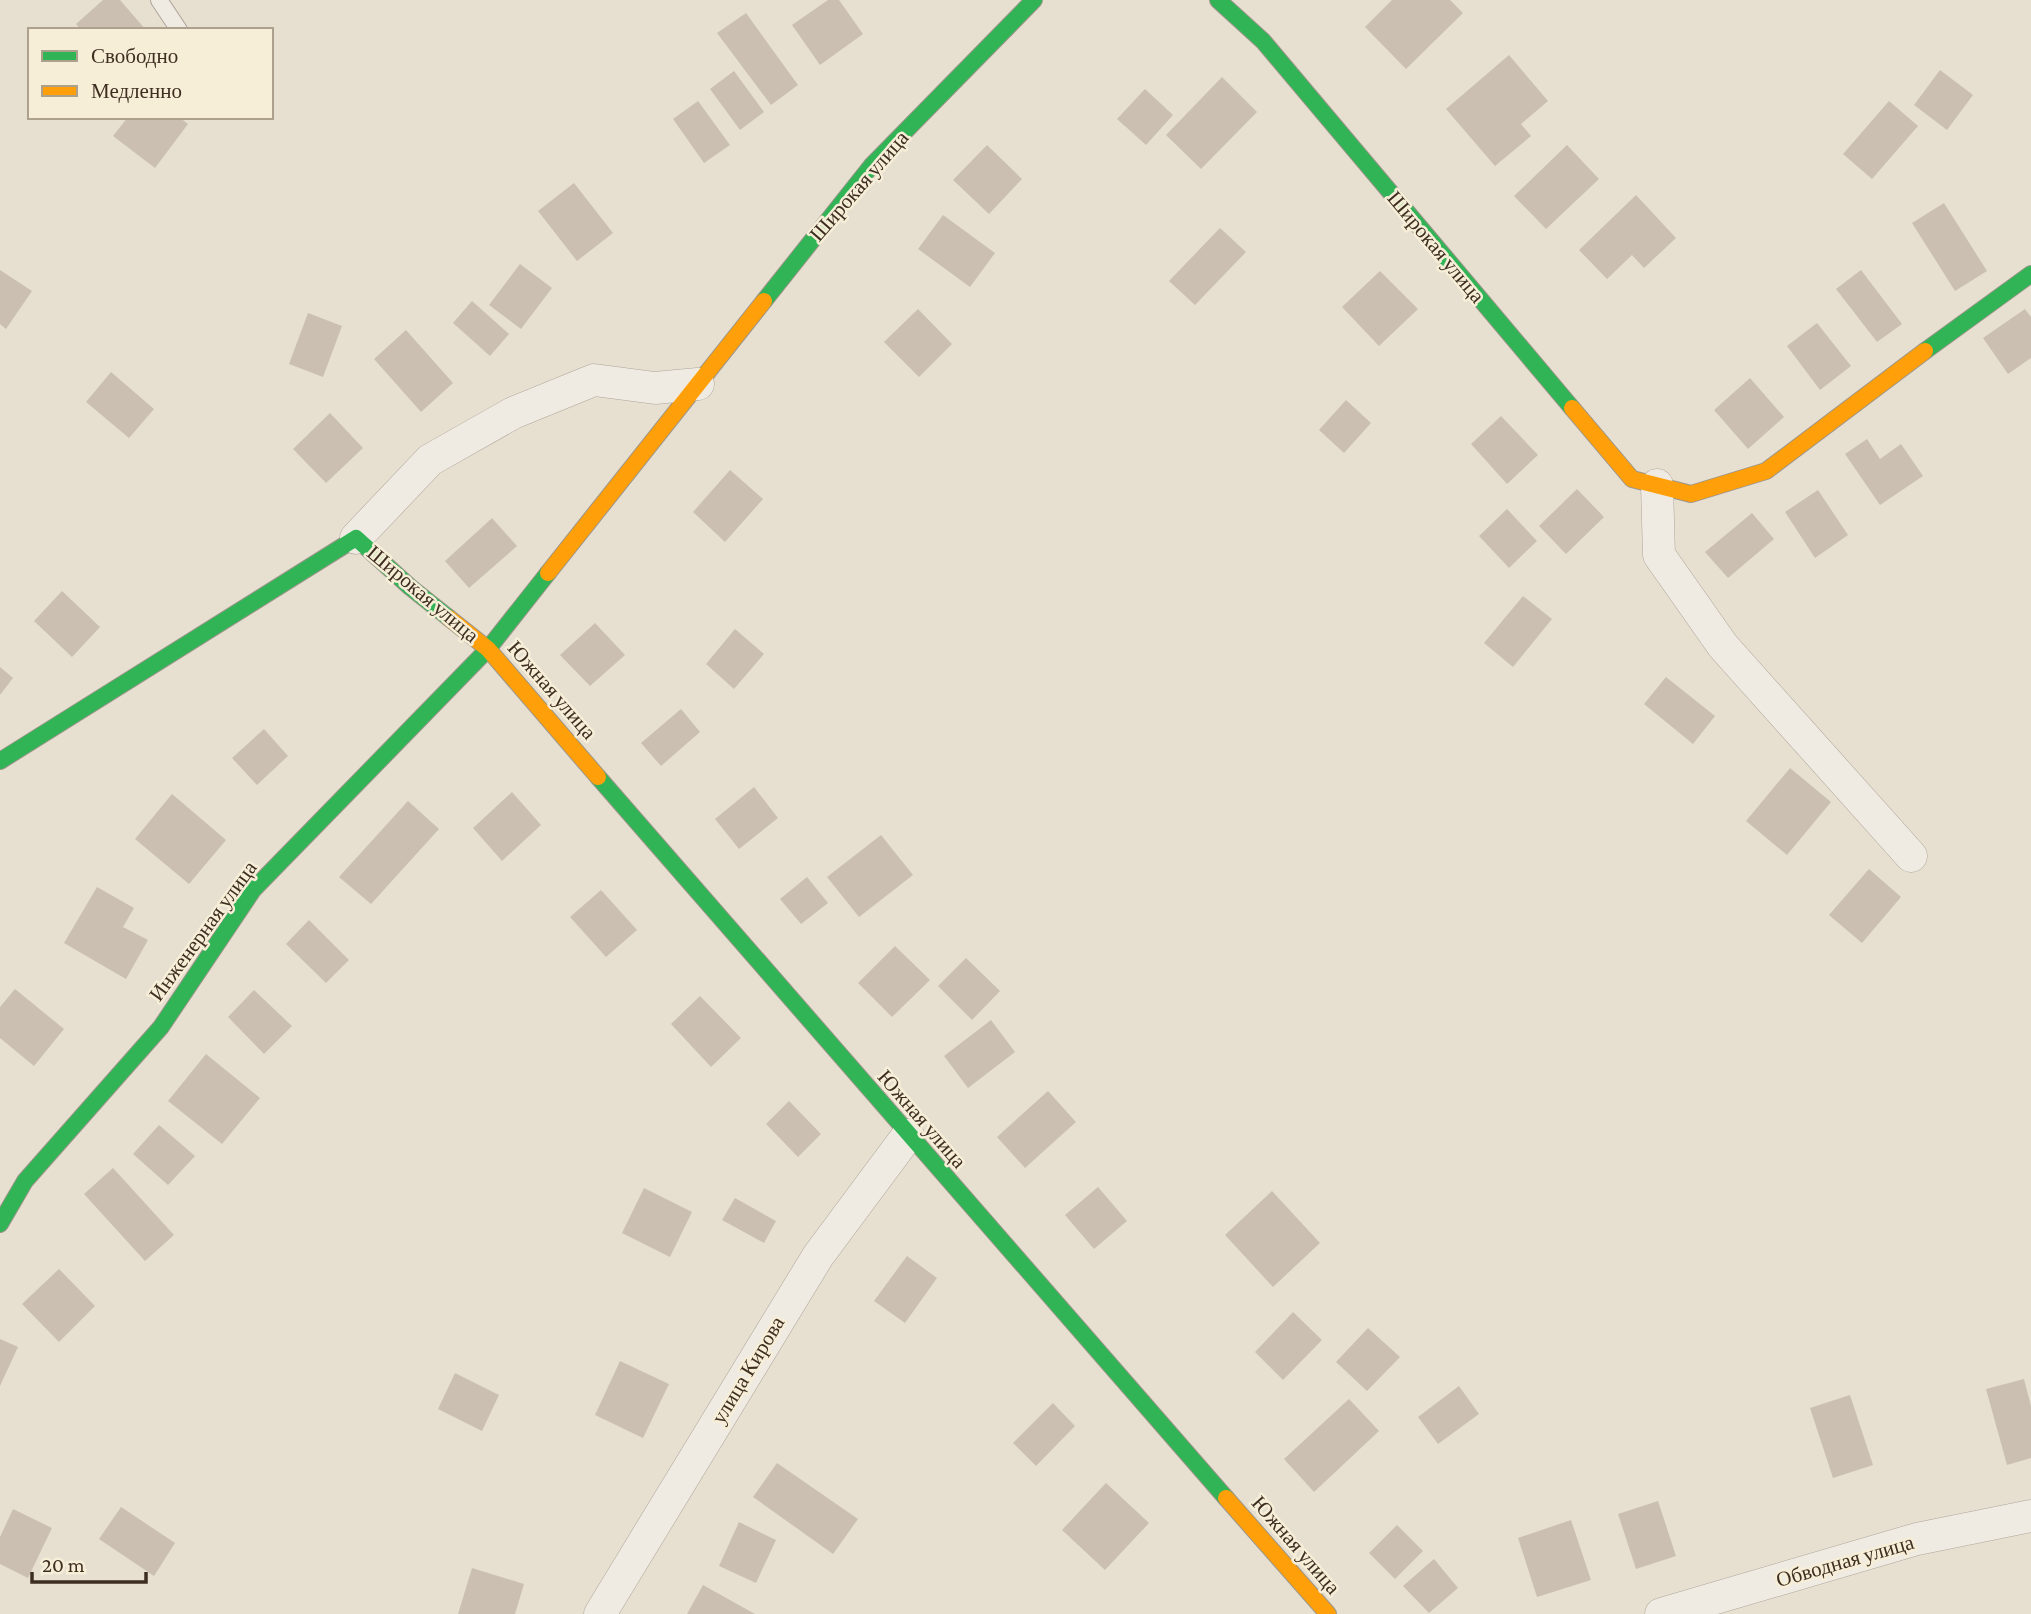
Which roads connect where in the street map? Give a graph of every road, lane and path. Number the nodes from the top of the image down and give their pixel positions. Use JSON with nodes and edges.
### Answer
{"nodes":[{"id":1,"x":159,"y":0,"type":"edge"},
{"id":2,"x":1034,"y":0,"type":"edge"},
{"id":3,"x":1218,"y":0,"type":"edge"},
{"id":4,"x":178,"y":28,"type":"edge"},
{"id":5,"x":2031,"y":274,"type":"edge"},
{"id":6,"x":698,"y":384,"type":"junction"},
{"id":7,"x":1657,"y":485,"type":"junction"},
{"id":8,"x":356,"y":538,"type":"junction"},
{"id":9,"x":488,"y":649,"type":"junction"},
{"id":10,"x":0,"y":761,"type":"edge"},
{"id":11,"x":1911,"y":856,"type":"dead end"},
{"id":12,"x":908,"y":1135,"type":"junction"},
{"id":13,"x":0,"y":1224,"type":"edge"},
{"id":14,"x":2031,"y":1516,"type":"edge"},
{"id":15,"x":600,"y":1614,"type":"edge"},
{"id":16,"x":1328,"y":1614,"type":"edge"},
{"id":17,"x":1661,"y":1614,"type":"edge"}],
"edges":[{"from":1,"to":4,"type":"lane"},
{"from":2,"to":6,"type":"street","name":"Широкая улица"},
{"from":3,"to":7,"type":"street","name":"Широкая улица"},
{"from":5,"to":7,"type":"street","name":"Широкая улица"},
{"from":6,"to":8,"type":"street","name":"Широкая улица"},
{"from":6,"to":9,"type":"street","name":"Широкая улица"},
{"from":7,"to":11,"type":"street"},
{"from":8,"to":9,"type":"street","name":"Широкая улица"},
{"from":8,"to":10,"type":"street","name":"Широкая улица"},
{"from":9,"to":12,"type":"street","name":"Южная улица"},
{"from":9,"to":13,"type":"street","name":"Инженерная улица"},
{"from":12,"to":15,"type":"street","name":"улица Кирова"},
{"from":12,"to":16,"type":"street","name":"Южная улица"},
{"from":14,"to":17,"type":"street","name":"Обводная улица"}]}
